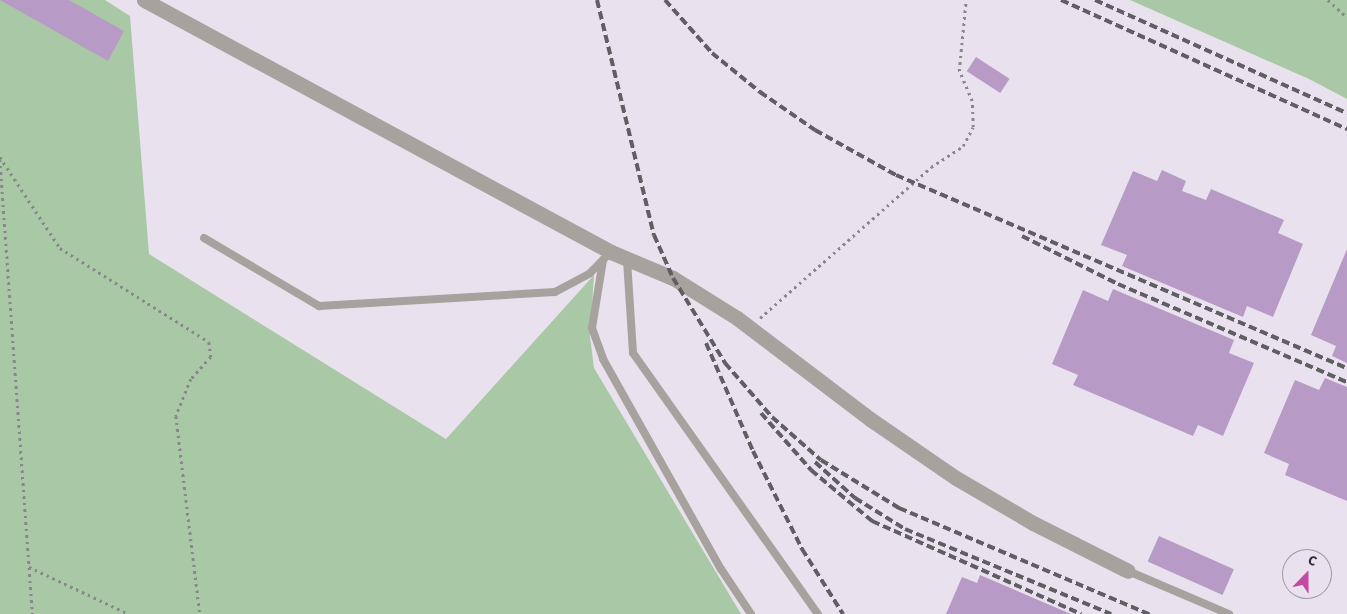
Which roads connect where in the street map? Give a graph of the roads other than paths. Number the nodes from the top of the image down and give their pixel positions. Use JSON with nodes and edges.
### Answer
{"nodes":[{"id":1,"x":144,"y":0,"type":"edge"},
{"id":2,"x":204,"y":238,"type":"dead end"},
{"id":3,"x":607,"y":256,"type":"junction"},
{"id":4,"x":627,"y":260,"type":"junction"},
{"id":5,"x":1128,"y":571,"type":"joint"},
{"id":6,"x":751,"y":614,"type":"edge"},
{"id":7,"x":818,"y":614,"type":"edge"},
{"id":8,"x":1229,"y":614,"type":"edge"}],
"edges":[{"from":1,"to":3,"type":"street"},
{"from":2,"to":3,"type":"lane"},
{"from":3,"to":4,"type":"street"},
{"from":3,"to":6,"type":"lane"},
{"from":4,"to":5,"type":"street"},
{"from":4,"to":7,"type":"lane"},
{"from":5,"to":8,"type":"lane"}]}
